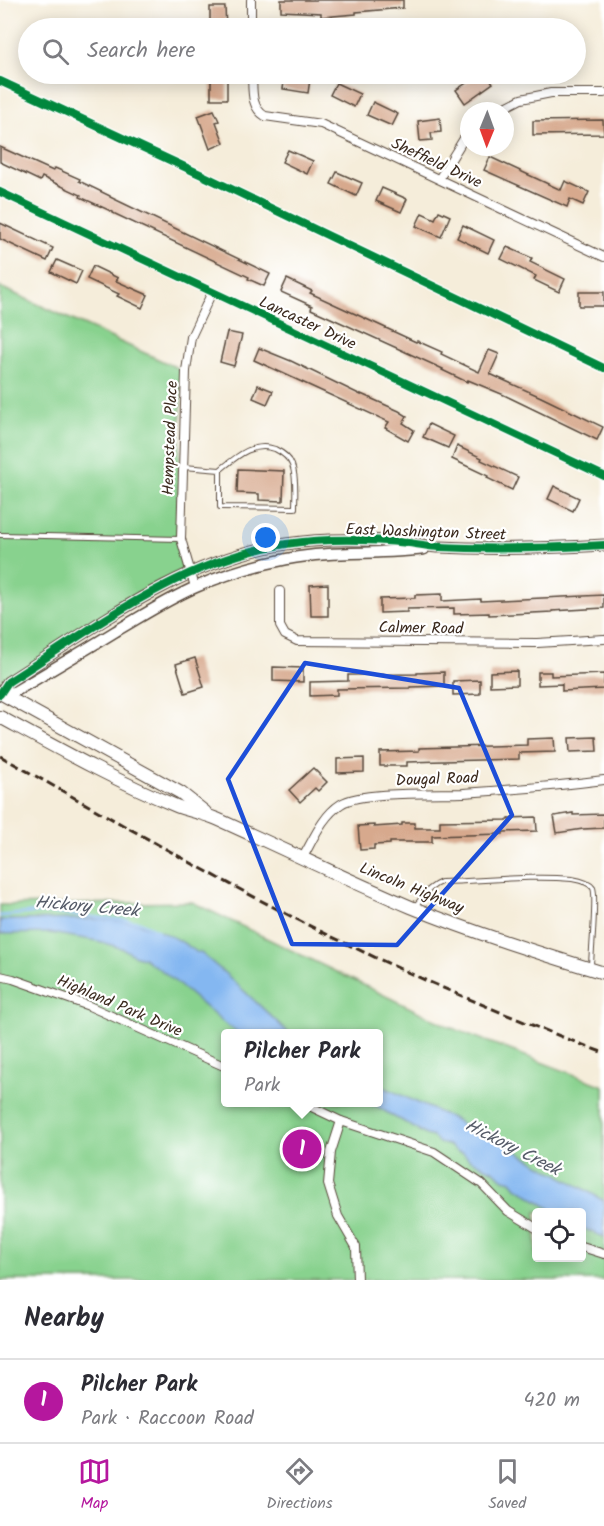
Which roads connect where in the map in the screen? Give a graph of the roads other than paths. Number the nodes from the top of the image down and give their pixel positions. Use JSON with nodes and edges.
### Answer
{"nodes":[{"id":1,"x":251,"y":0,"type":"edge"},
{"id":2,"x":251,"y":18,"type":"edge"},
{"id":3,"x":252,"y":84,"type":"edge"},
{"id":4,"x":604,"y":93,"type":"edge"},
{"id":5,"x":514,"y":103,"type":"edge"},
{"id":6,"x":460,"y":145,"type":"edge"},
{"id":7,"x":439,"y":179,"type":"junction"},
{"id":8,"x":0,"y":192,"type":"edge"},
{"id":9,"x":604,"y":257,"type":"edge"},
{"id":10,"x":212,"y":292,"type":"junction"},
{"id":11,"x":183,"y":467,"type":"junction"},
{"id":12,"x":220,"y":470,"type":"junction"},
{"id":13,"x":604,"y":476,"type":"edge"},
{"id":14,"x":0,"y":535,"type":"edge"},
{"id":15,"x":181,"y":539,"type":"junction"},
{"id":16,"x":604,"y":545,"type":"edge"},
{"id":17,"x":439,"y":547,"type":"junction"},
{"id":18,"x":190,"y":573,"type":"junction"},
{"id":19,"x":195,"y":587,"type":"junction"},
{"id":20,"x":280,"y":591,"type":"dead end"},
{"id":21,"x":604,"y":639,"type":"edge"},
{"id":22,"x":0,"y":693,"type":"edge"},
{"id":23,"x":0,"y":717,"type":"edge"},
{"id":24,"x":604,"y":780,"type":"edge"},
{"id":25,"x":213,"y":818,"type":"junction"},
{"id":26,"x":302,"y":859,"type":"junction"},
{"id":27,"x":413,"y":908,"type":"junction"},
{"id":28,"x":590,"y":969,"type":"junction"},
{"id":29,"x":604,"y":973,"type":"edge"},
{"id":30,"x":0,"y":976,"type":"edge"},
{"id":31,"x":221,"y":1065,"type":"edge"},
{"id":32,"x":312,"y":1107,"type":"edge"},
{"id":33,"x":341,"y":1121,"type":"junction"},
{"id":34,"x":532,"y":1225,"type":"edge"},
{"id":35,"x":586,"y":1248,"type":"edge"},
{"id":36,"x":604,"y":1254,"type":"edge"},
{"id":37,"x":357,"y":1280,"type":"edge"}],
"edges":[{"from":1,"to":2,"type":"street"},
{"from":3,"to":7,"type":"street","name":"Sheffield Drive"},
{"from":4,"to":5,"type":"street"},
{"from":6,"to":7,"type":"street"},
{"from":7,"to":9,"type":"street","name":"Sheffield Drive"},
{"from":8,"to":10,"type":"street","name":"Lancaster Drive"},
{"from":10,"to":11,"type":"street","name":"Hempstead Place"},
{"from":10,"to":13,"type":"street","name":"Lancaster Drive"},
{"from":11,"to":12,"type":"lane"},
{"from":11,"to":15,"type":"street","name":"Hempstead Place"},
{"from":12,"to":12,"type":"lane"},
{"from":14,"to":15,"type":"lane"},
{"from":15,"to":18,"type":"street","name":"Hempstead Place"},
{"from":16,"to":17,"type":"street","name":"East Washington Street"},
{"from":17,"to":18,"type":"street","name":"East Washington Street"},
{"from":17,"to":19,"type":"street","name":"East Washington Street"},
{"from":18,"to":19,"type":"street","name":"Hempstead Place"},
{"from":18,"to":22,"type":"street","name":"East Washington Street"},
{"from":19,"to":22,"type":"street","name":"East Washington Street"},
{"from":20,"to":21,"type":"street","name":"Calmer Road"},
{"from":22,"to":25,"type":"main road","name":"Lincoln Highway"},
{"from":23,"to":25,"type":"main road","name":"Lincoln Highway"},
{"from":24,"to":26,"type":"street","name":"Dougal Road"},
{"from":25,"to":26,"type":"main road","name":"Lincoln Highway"},
{"from":26,"to":27,"type":"main road","name":"Lincoln Highway"},
{"from":27,"to":28,"type":"main road","name":"Lincoln Highway"},
{"from":27,"to":28,"type":"lane"},
{"from":28,"to":29,"type":"main road","name":"Lincoln Highway"},
{"from":30,"to":31,"type":"street","name":"Highland Park Drive"},
{"from":32,"to":33,"type":"street"},
{"from":33,"to":34,"type":"street"},
{"from":33,"to":37,"type":"street"},
{"from":35,"to":36,"type":"street"}]}
